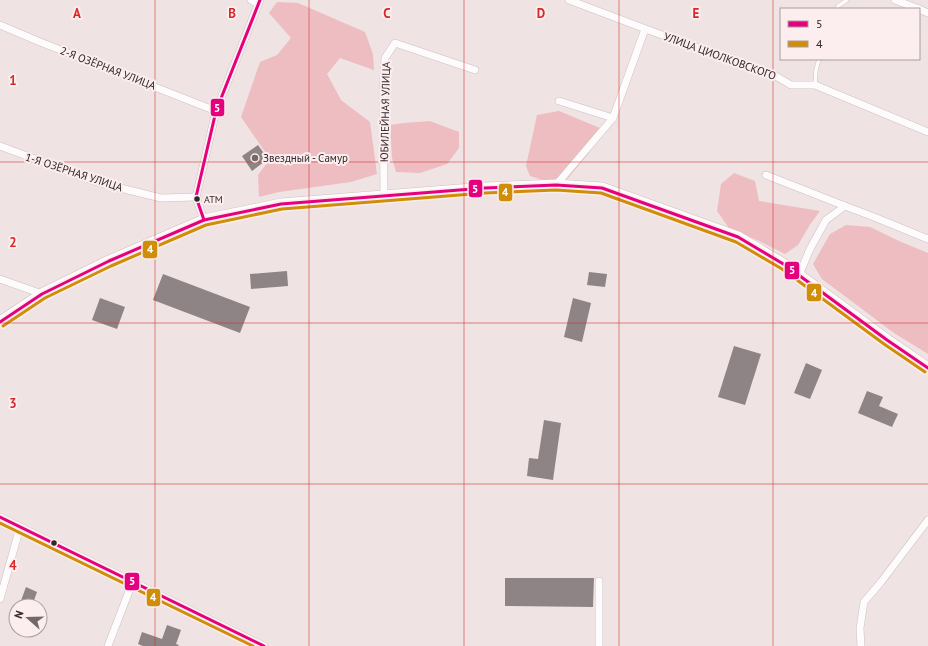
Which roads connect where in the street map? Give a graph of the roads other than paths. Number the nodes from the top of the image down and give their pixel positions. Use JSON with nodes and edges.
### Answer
{"nodes":[{"id":1,"x":251,"y":0,"type":"edge"},
{"id":2,"x":568,"y":0,"type":"edge"},
{"id":3,"x":847,"y":0,"type":"edge"},
{"id":4,"x":895,"y":0,"type":"edge"},
{"id":5,"x":259,"y":2,"type":"edge"},
{"id":6,"x":837,"y":8,"type":"edge"},
{"id":7,"x":916,"y":8,"type":"edge"},
{"id":8,"x":0,"y":25,"type":"edge"},
{"id":9,"x":645,"y":29,"type":"junction"},
{"id":10,"x":819,"y":60,"type":"edge"},
{"id":11,"x":474,"y":70,"type":"dead end"},
{"id":12,"x":815,"y":85,"type":"junction"},
{"id":13,"x":559,"y":101,"type":"dead end"},
{"id":14,"x":216,"y":111,"type":"junction"},
{"id":15,"x":613,"y":118,"type":"junction"},
{"id":16,"x":928,"y":132,"type":"edge"},
{"id":17,"x":0,"y":146,"type":"edge"},
{"id":18,"x":766,"y":174,"type":"dead end"},
{"id":19,"x":556,"y":185,"type":"junction"},
{"id":20,"x":384,"y":196,"type":"junction"},
{"id":21,"x":196,"y":197,"type":"junction"},
{"id":22,"x":845,"y":206,"type":"junction"},
{"id":23,"x":204,"y":220,"type":"junction"},
{"id":24,"x":928,"y":239,"type":"edge"},
{"id":25,"x":799,"y":275,"type":"junction"},
{"id":26,"x":0,"y":279,"type":"edge"},
{"id":27,"x":42,"y":294,"type":"junction"},
{"id":28,"x":0,"y":322,"type":"edge"},
{"id":29,"x":928,"y":368,"type":"edge"},
{"id":30,"x":0,"y":516,"type":"edge"},
{"id":31,"x":928,"y":520,"type":"edge"},
{"id":32,"x":20,"y":527,"type":"junction"},
{"id":33,"x":132,"y":581,"type":"junction"},
{"id":34,"x":599,"y":582,"type":"dead end"},
{"id":35,"x":0,"y":599,"type":"edge"},
{"id":36,"x":254,"y":644,"type":"edge"},
{"id":37,"x":108,"y":646,"type":"edge"},
{"id":38,"x":264,"y":646,"type":"edge"},
{"id":39,"x":599,"y":646,"type":"edge"},
{"id":40,"x":861,"y":646,"type":"edge"}],
"edges":[{"from":1,"to":5,"type":"street"},
{"from":2,"to":9,"type":"street","name":"УЛИЦА ЦИОЛКОВСКОГО"},
{"from":3,"to":6,"type":"lane"},
{"from":4,"to":7,"type":"street"},
{"from":5,"to":14,"type":"street"},
{"from":8,"to":14,"type":"street","name":"2-Я ОЗЁРНАЯ УЛИЦА"},
{"from":9,"to":12,"type":"street","name":"УЛИЦА ЦИОЛКОВСКОГО"},
{"from":9,"to":15,"type":"street"},
{"from":10,"to":12,"type":"lane"},
{"from":11,"to":20,"type":"street","name":"ЮБИЛЕЙНАЯ УЛИЦА"},
{"from":12,"to":16,"type":"street","name":"УЛИЦА ЦИОЛКОВСКОГО"},
{"from":13,"to":15,"type":"street"},
{"from":14,"to":21,"type":"street"},
{"from":15,"to":19,"type":"street"},
{"from":17,"to":21,"type":"street","name":"1-Я ОЗЁРНАЯ УЛИЦА"},
{"from":18,"to":22,"type":"street"},
{"from":19,"to":20,"type":"main road"},
{"from":19,"to":25,"type":"main road"},
{"from":20,"to":23,"type":"main road"},
{"from":21,"to":23,"type":"street"},
{"from":22,"to":24,"type":"street"},
{"from":22,"to":25,"type":"street"},
{"from":23,"to":27,"type":"main road"},
{"from":25,"to":29,"type":"main road"},
{"from":26,"to":27,"type":"street"},
{"from":27,"to":28,"type":"main road"},
{"from":30,"to":32,"type":"street"},
{"from":31,"to":40,"type":"street"},
{"from":32,"to":33,"type":"street"},
{"from":32,"to":35,"type":"street"},
{"from":33,"to":36,"type":"street"},
{"from":33,"to":37,"type":"street"},
{"from":34,"to":39,"type":"street"},
{"from":36,"to":38,"type":"street"}]}
